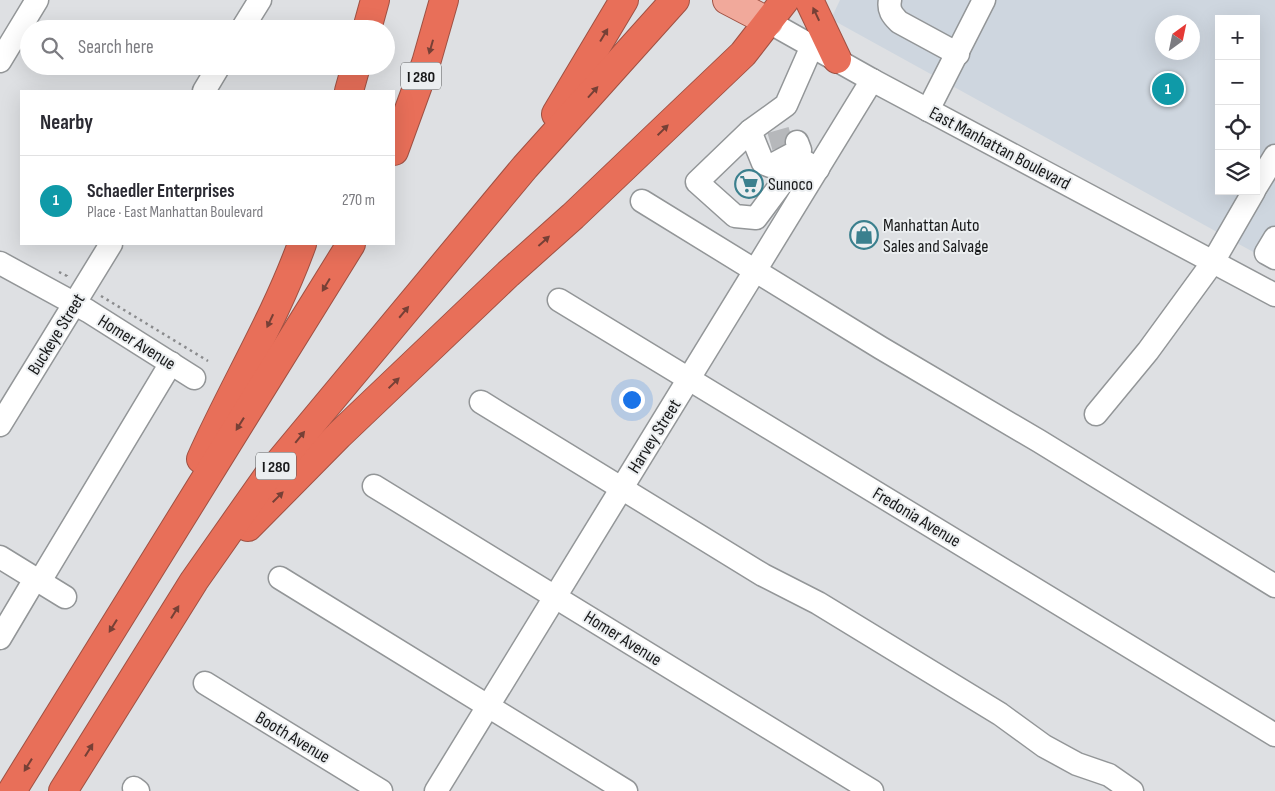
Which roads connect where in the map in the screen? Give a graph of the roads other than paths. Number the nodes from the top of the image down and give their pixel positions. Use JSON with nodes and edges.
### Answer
{"nodes":[{"id":1,"x":37,"y":0,"type":"edge"},
{"id":2,"x":260,"y":0,"type":"edge"},
{"id":3,"x":376,"y":0,"type":"edge"},
{"id":4,"x":444,"y":0,"type":"edge"},
{"id":5,"x":624,"y":0,"type":"edge"},
{"id":6,"x":675,"y":0,"type":"edge"},
{"id":7,"x":785,"y":0,"type":"edge"},
{"id":8,"x":809,"y":0,"type":"edge"},
{"id":9,"x":890,"y":0,"type":"edge"},
{"id":10,"x":984,"y":0,"type":"edge"},
{"id":11,"x":734,"y":4,"type":"edge"},
{"id":12,"x":25,"y":20,"type":"edge"},
{"id":13,"x":248,"y":20,"type":"edge"},
{"id":14,"x":370,"y":20,"type":"edge"},
{"id":15,"x":769,"y":22,"type":"junction"},
{"id":16,"x":20,"y":28,"type":"edge"},
{"id":17,"x":812,"y":46,"type":"junction"},
{"id":18,"x":958,"y":54,"type":"junction"},
{"id":19,"x":837,"y":59,"type":"junction"},
{"id":20,"x":0,"y":61,"type":"edge"},
{"id":21,"x":353,"y":75,"type":"edge"},
{"id":22,"x":872,"y":80,"type":"junction"},
{"id":23,"x":348,"y":90,"type":"edge"},
{"id":24,"x":928,"y":110,"type":"junction"},
{"id":25,"x":750,"y":131,"type":"junction"},
{"id":26,"x":786,"y":137,"type":"junction"},
{"id":27,"x":395,"y":148,"type":"edge"},
{"id":28,"x":1275,"y":156,"type":"edge"},
{"id":29,"x":525,"y":167,"type":"junction"},
{"id":30,"x":818,"y":169,"type":"junction"},
{"id":31,"x":1260,"y":180,"type":"edge"},
{"id":32,"x":1252,"y":195,"type":"edge"},
{"id":33,"x":772,"y":196,"type":"junction"},
{"id":34,"x":642,"y":201,"type":"dead end"},
{"id":35,"x":793,"y":210,"type":"junction"},
{"id":36,"x":1275,"y":238,"type":"edge"},
{"id":37,"x":111,"y":245,"type":"edge"},
{"id":38,"x":302,"y":245,"type":"edge"},
{"id":39,"x":350,"y":245,"type":"edge"},
{"id":40,"x":1275,"y":258,"type":"edge"},
{"id":41,"x":1213,"y":262,"type":"junction"},
{"id":42,"x":0,"y":263,"type":"edge"},
{"id":43,"x":756,"y":270,"type":"junction"},
{"id":44,"x":1275,"y":295,"type":"edge"},
{"id":45,"x":86,"y":300,"type":"junction"},
{"id":46,"x":559,"y":300,"type":"dead end"},
{"id":47,"x":171,"y":363,"type":"junction"},
{"id":48,"x":201,"y":369,"type":"road end"},
{"id":49,"x":690,"y":378,"type":"junction"},
{"id":50,"x":481,"y":402,"type":"dead end"},
{"id":51,"x":1096,"y":414,"type":"dead end"},
{"id":52,"x":0,"y":425,"type":"edge"},
{"id":53,"x":374,"y":486,"type":"dead end"},
{"id":54,"x":622,"y":488,"type":"junction"},
{"id":55,"x":157,"y":555,"type":"junction"},
{"id":56,"x":0,"y":557,"type":"edge"},
{"id":57,"x":280,"y":578,"type":"dead end"},
{"id":58,"x":38,"y":580,"type":"junction"},
{"id":59,"x":194,"y":581,"type":"junction"},
{"id":60,"x":1275,"y":586,"type":"edge"},
{"id":61,"x":556,"y":596,"type":"junction"},
{"id":62,"x":65,"y":597,"type":"dead end"},
{"id":63,"x":0,"y":638,"type":"edge"},
{"id":64,"x":205,"y":684,"type":"dead end"},
{"id":65,"x":488,"y":707,"type":"junction"},
{"id":66,"x":1275,"y":735,"type":"edge"},
{"id":67,"x":12,"y":791,"type":"edge"},
{"id":68,"x":63,"y":791,"type":"edge"},
{"id":69,"x":381,"y":791,"type":"edge"},
{"id":70,"x":436,"y":791,"type":"edge"},
{"id":71,"x":626,"y":791,"type":"edge"},
{"id":72,"x":872,"y":791,"type":"edge"},
{"id":73,"x":1132,"y":791,"type":"edge"}],
"edges":[{"from":1,"to":12,"type":"street"},
{"from":2,"to":13,"type":"street"},
{"from":3,"to":14,"type":"highway"},
{"from":4,"to":27,"type":"highway","number":"I 280","one_way":true},
{"from":29,"to":5,"type":"highway","one_way":true},
{"from":29,"to":6,"type":"highway","one_way":true},
{"from":7,"to":15,"type":"highway"},
{"from":19,"to":8,"type":"highway","one_way":true},
{"from":9,"to":18,"type":"street"},
{"from":10,"to":18,"type":"street"},
{"from":11,"to":15,"type":"main road","name":"East Manhattan Boulevard"},
{"from":15,"to":17,"type":"street","name":"East Manhattan Boulevard"},
{"from":59,"to":15,"type":"highway","one_way":true},
{"from":16,"to":20,"type":"street"},
{"from":17,"to":19,"type":"street","name":"East Manhattan Boulevard"},
{"from":17,"to":26,"type":"street"},
{"from":18,"to":24,"type":"street"},
{"from":19,"to":22,"type":"street","name":"East Manhattan Boulevard"},
{"from":21,"to":23,"type":"highway"},
{"from":22,"to":24,"type":"street","name":"East Manhattan Boulevard"},
{"from":22,"to":30,"type":"street","name":"Harvey Street"},
{"from":24,"to":41,"type":"street","name":"East Manhattan Boulevard"},
{"from":25,"to":26,"type":"street"},
{"from":25,"to":26,"type":"street"},
{"from":25,"to":33,"type":"street"},
{"from":26,"to":30,"type":"street"},
{"from":26,"to":33,"type":"street"},
{"from":28,"to":31,"type":"street"},
{"from":59,"to":29,"type":"highway","number":"I 280","one_way":true},
{"from":30,"to":35,"type":"street","name":"Harvey Street"},
{"from":32,"to":41,"type":"street"},
{"from":33,"to":35,"type":"street"},
{"from":34,"to":43,"type":"street"},
{"from":35,"to":43,"type":"street","name":"Harvey Street"},
{"from":36,"to":40,"type":"street"},
{"from":37,"to":45,"type":"street","name":"Buckeye Street"},
{"from":38,"to":55,"type":"highway","one_way":true},
{"from":39,"to":55,"type":"highway","one_way":true},
{"from":41,"to":44,"type":"street","name":"East Manhattan Boulevard"},
{"from":41,"to":51,"type":"street"},
{"from":42,"to":45,"type":"street","name":"Homer Avenue"},
{"from":43,"to":49,"type":"street","name":"Harvey Street"},
{"from":43,"to":60,"type":"street"},
{"from":45,"to":47,"type":"street","name":"Homer Avenue"},
{"from":45,"to":52,"type":"street","name":"Buckeye Street"},
{"from":46,"to":49,"type":"street","name":"Fredonia Avenue"},
{"from":47,"to":48,"type":"street","name":"Homer Avenue"},
{"from":47,"to":58,"type":"street"},
{"from":49,"to":54,"type":"street","name":"Harvey Street"},
{"from":49,"to":66,"type":"street","name":"Fredonia Avenue"},
{"from":50,"to":54,"type":"street"},
{"from":53,"to":61,"type":"street","name":"Homer Avenue"},
{"from":54,"to":61,"type":"street","name":"Harvey Street"},
{"from":54,"to":73,"type":"street"},
{"from":55,"to":67,"type":"highway","one_way":true},
{"from":56,"to":58,"type":"street"},
{"from":57,"to":65,"type":"street"},
{"from":58,"to":62,"type":"street"},
{"from":58,"to":63,"type":"street"},
{"from":68,"to":59,"type":"highway","number":"I 280","one_way":true},
{"from":61,"to":65,"type":"street","name":"Harvey Street"},
{"from":61,"to":72,"type":"street","name":"Homer Avenue"},
{"from":64,"to":69,"type":"street","name":"Booth Avenue"},
{"from":65,"to":70,"type":"street","name":"Harvey Street"},
{"from":65,"to":71,"type":"street"}]}
